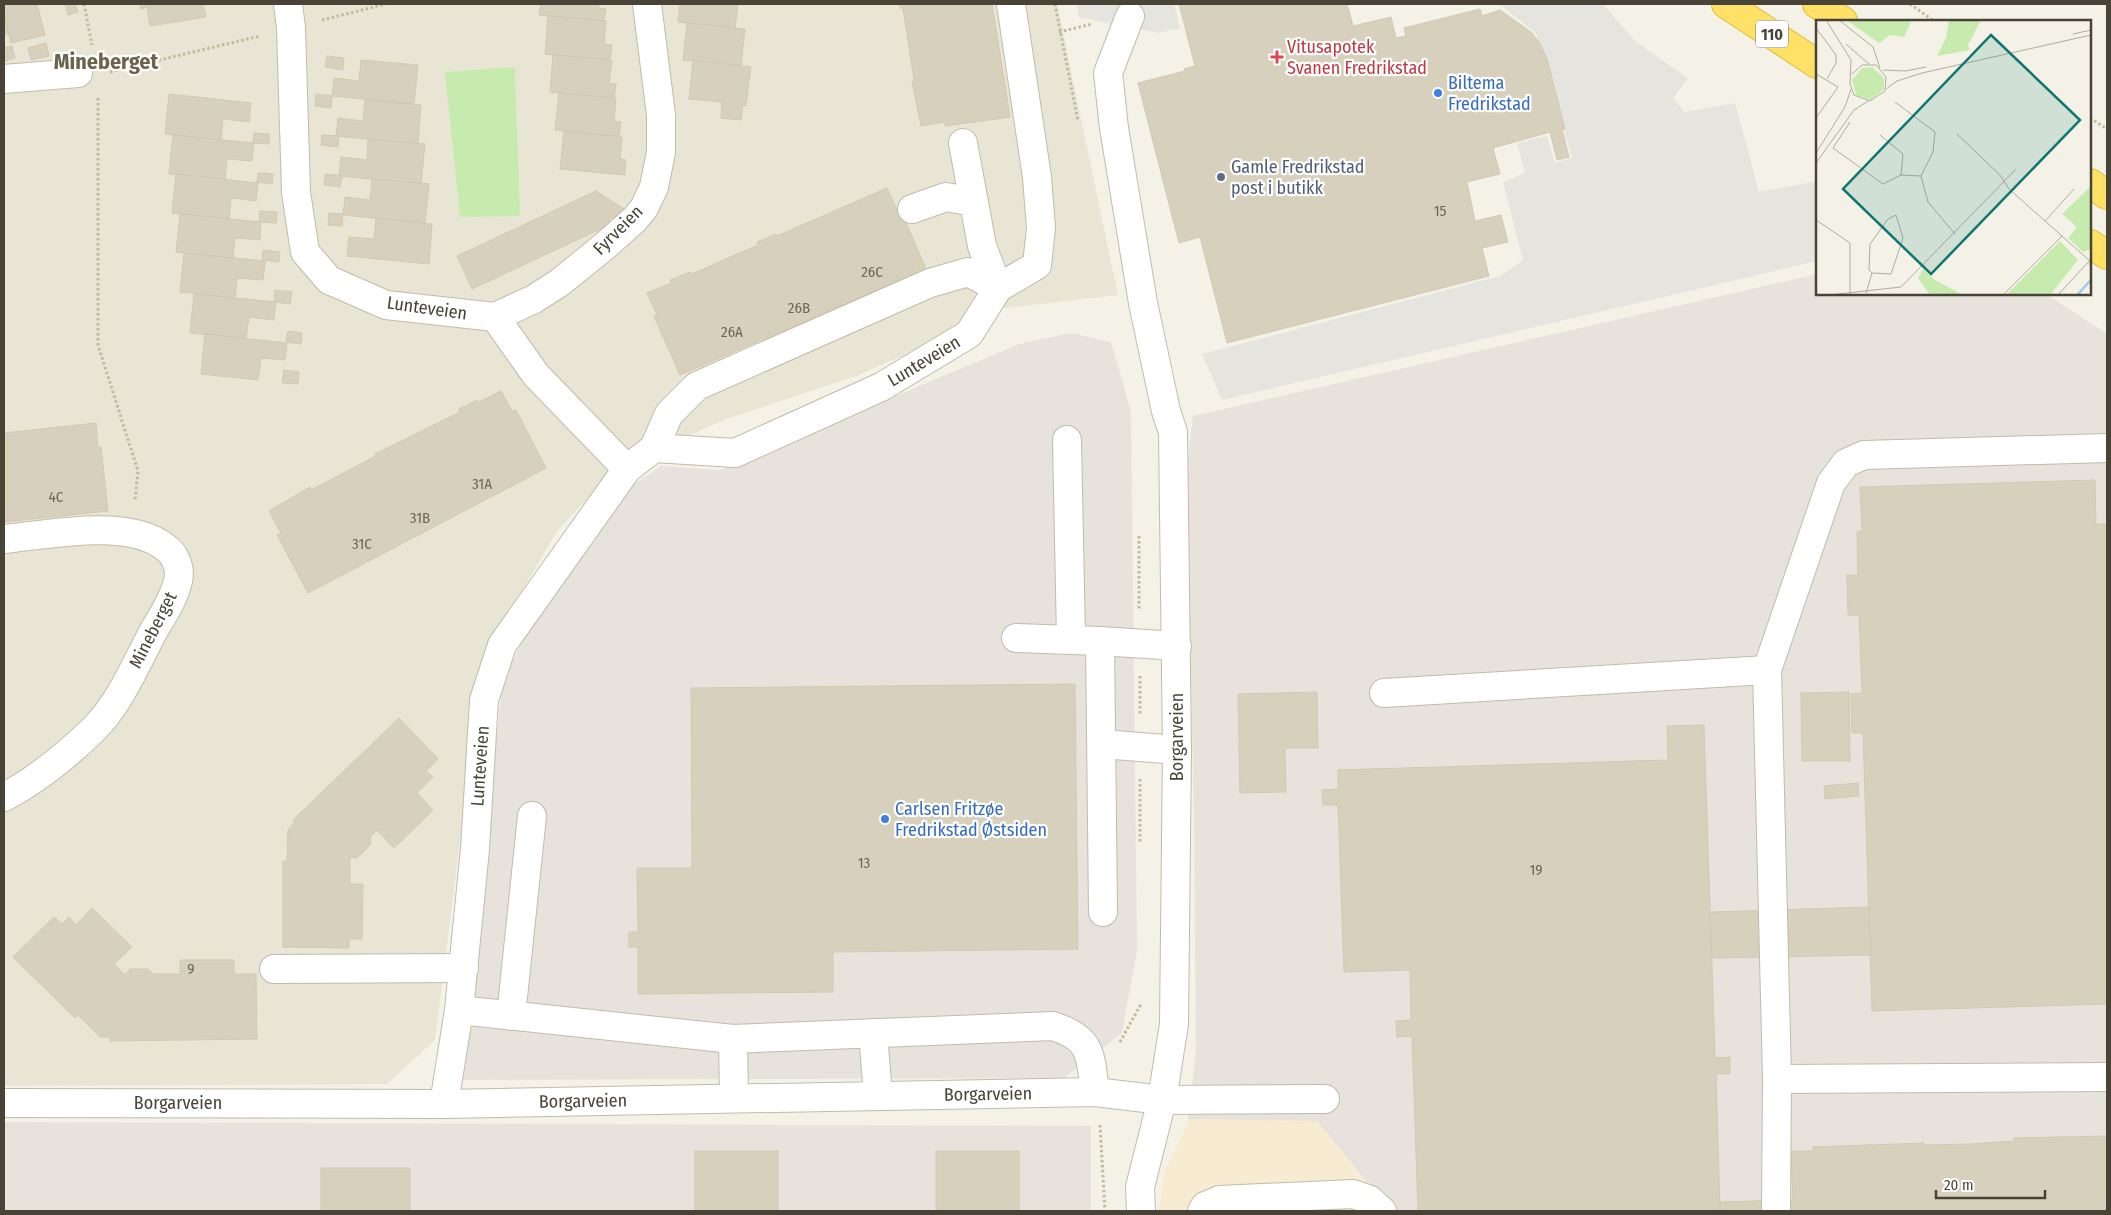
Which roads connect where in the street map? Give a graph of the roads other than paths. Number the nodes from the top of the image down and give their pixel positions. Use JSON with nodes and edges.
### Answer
{"nodes":[{"id":1,"x":647,"y":4,"type":"edge"},
{"id":2,"x":1011,"y":4,"type":"edge"},
{"id":3,"x":1726,"y":4,"type":"edge"},
{"id":4,"x":1817,"y":4,"type":"edge"},
{"id":5,"x":289,"y":16,"type":"edge"},
{"id":6,"x":1130,"y":16,"type":"dead end"},
{"id":7,"x":1841,"y":20,"type":"edge"},
{"id":8,"x":1816,"y":63,"type":"edge"},
{"id":9,"x":88,"y":74,"type":"road end"},
{"id":10,"x":4,"y":79,"type":"edge"},
{"id":11,"x":963,"y":143,"type":"dead end"},
{"id":12,"x":2091,"y":184,"type":"edge"},
{"id":13,"x":2107,"y":195,"type":"edge"},
{"id":14,"x":974,"y":202,"type":"junction"},
{"id":15,"x":912,"y":209,"type":"dead end"},
{"id":16,"x":2091,"y":245,"type":"edge"},
{"id":17,"x":2107,"y":256,"type":"edge"},
{"id":18,"x":998,"y":288,"type":"junction"},
{"id":19,"x":495,"y":317,"type":"junction"},
{"id":20,"x":1067,"y":440,"type":"dead end"},
{"id":21,"x":654,"y":448,"type":"junction"},
{"id":22,"x":2107,"y":448,"type":"edge"},
{"id":23,"x":627,"y":469,"type":"junction"},
{"id":24,"x":4,"y":540,"type":"edge"},
{"id":25,"x":1016,"y":638,"type":"dead end"},
{"id":26,"x":1071,"y":640,"type":"junction"},
{"id":27,"x":1100,"y":640,"type":"junction"},
{"id":28,"x":1177,"y":646,"type":"junction"},
{"id":29,"x":1767,"y":670,"type":"junction"},
{"id":30,"x":1384,"y":693,"type":"dead end"},
{"id":31,"x":1102,"y":744,"type":"junction"},
{"id":32,"x":1177,"y":750,"type":"junction"},
{"id":33,"x":4,"y":797,"type":"edge"},
{"id":34,"x":532,"y":816,"type":"dead end"},
{"id":35,"x":1103,"y":912,"type":"dead end"},
{"id":36,"x":464,"y":968,"type":"junction"},
{"id":37,"x":274,"y":969,"type":"dead end"},
{"id":38,"x":459,"y":1010,"type":"junction"},
{"id":39,"x":511,"y":1016,"type":"junction"},
{"id":40,"x":873,"y":1032,"type":"junction"},
{"id":41,"x":733,"y":1039,"type":"junction"},
{"id":42,"x":2107,"y":1078,"type":"edge"},
{"id":43,"x":1777,"y":1079,"type":"junction"},
{"id":44,"x":1095,"y":1092,"type":"junction"},
{"id":45,"x":878,"y":1096,"type":"junction"},
{"id":46,"x":734,"y":1098,"type":"junction"},
{"id":47,"x":1325,"y":1098,"type":"dead end"},
{"id":48,"x":1162,"y":1100,"type":"junction"},
{"id":49,"x":4,"y":1103,"type":"edge"},
{"id":50,"x":444,"y":1104,"type":"junction"},
{"id":51,"x":1141,"y":1211,"type":"edge"},
{"id":52,"x":1202,"y":1211,"type":"edge"},
{"id":53,"x":1382,"y":1211,"type":"edge"},
{"id":54,"x":1776,"y":1211,"type":"edge"}],
"edges":[{"from":1,"to":19,"type":"street","name":"Fyrveien"},
{"from":2,"to":18,"type":"street","name":"Lunteveien"},
{"from":3,"to":8,"type":"highway","number":"110"},
{"from":4,"to":7,"type":"highway"},
{"from":5,"to":19,"type":"street","name":"Lunteveien"},
{"from":6,"to":28,"type":"street","name":"Borgarveien"},
{"from":9,"to":10,"type":"street"},
{"from":11,"to":14,"type":"street"},
{"from":12,"to":13,"type":"highway"},
{"from":14,"to":15,"type":"street"},
{"from":14,"to":18,"type":"street"},
{"from":16,"to":17,"type":"highway"},
{"from":18,"to":21,"type":"street","name":"Lunteveien"},
{"from":18,"to":21,"type":"street"},
{"from":19,"to":23,"type":"street"},
{"from":20,"to":26,"type":"street"},
{"from":21,"to":23,"type":"street","name":"Lunteveien"},
{"from":22,"to":29,"type":"street"},
{"from":23,"to":36,"type":"street","name":"Lunteveien"},
{"from":24,"to":33,"type":"street","name":"Mineberget"},
{"from":25,"to":26,"type":"street"},
{"from":26,"to":27,"type":"street"},
{"from":27,"to":28,"type":"street"},
{"from":27,"to":31,"type":"street"},
{"from":28,"to":32,"type":"street","name":"Borgarveien"},
{"from":29,"to":30,"type":"street"},
{"from":29,"to":43,"type":"street"},
{"from":31,"to":32,"type":"street"},
{"from":31,"to":35,"type":"street"},
{"from":32,"to":48,"type":"street","name":"Borgarveien"},
{"from":34,"to":39,"type":"street"},
{"from":36,"to":37,"type":"street"},
{"from":36,"to":38,"type":"street","name":"Lunteveien"},
{"from":38,"to":39,"type":"street"},
{"from":38,"to":50,"type":"street","name":"Lunteveien"},
{"from":39,"to":41,"type":"street"},
{"from":40,"to":41,"type":"street"},
{"from":40,"to":44,"type":"street"},
{"from":40,"to":45,"type":"street"},
{"from":41,"to":46,"type":"street"},
{"from":42,"to":43,"type":"street"},
{"from":43,"to":54,"type":"street"},
{"from":44,"to":45,"type":"street","name":"Borgarveien"},
{"from":44,"to":48,"type":"street","name":"Borgarveien"},
{"from":45,"to":46,"type":"street","name":"Borgarveien"},
{"from":46,"to":50,"type":"street","name":"Borgarveien"},
{"from":47,"to":48,"type":"street","name":"Borgarveien"},
{"from":48,"to":51,"type":"street","name":"Borgarveien"},
{"from":49,"to":50,"type":"street","name":"Borgarveien"},
{"from":52,"to":53,"type":"street"}]}
